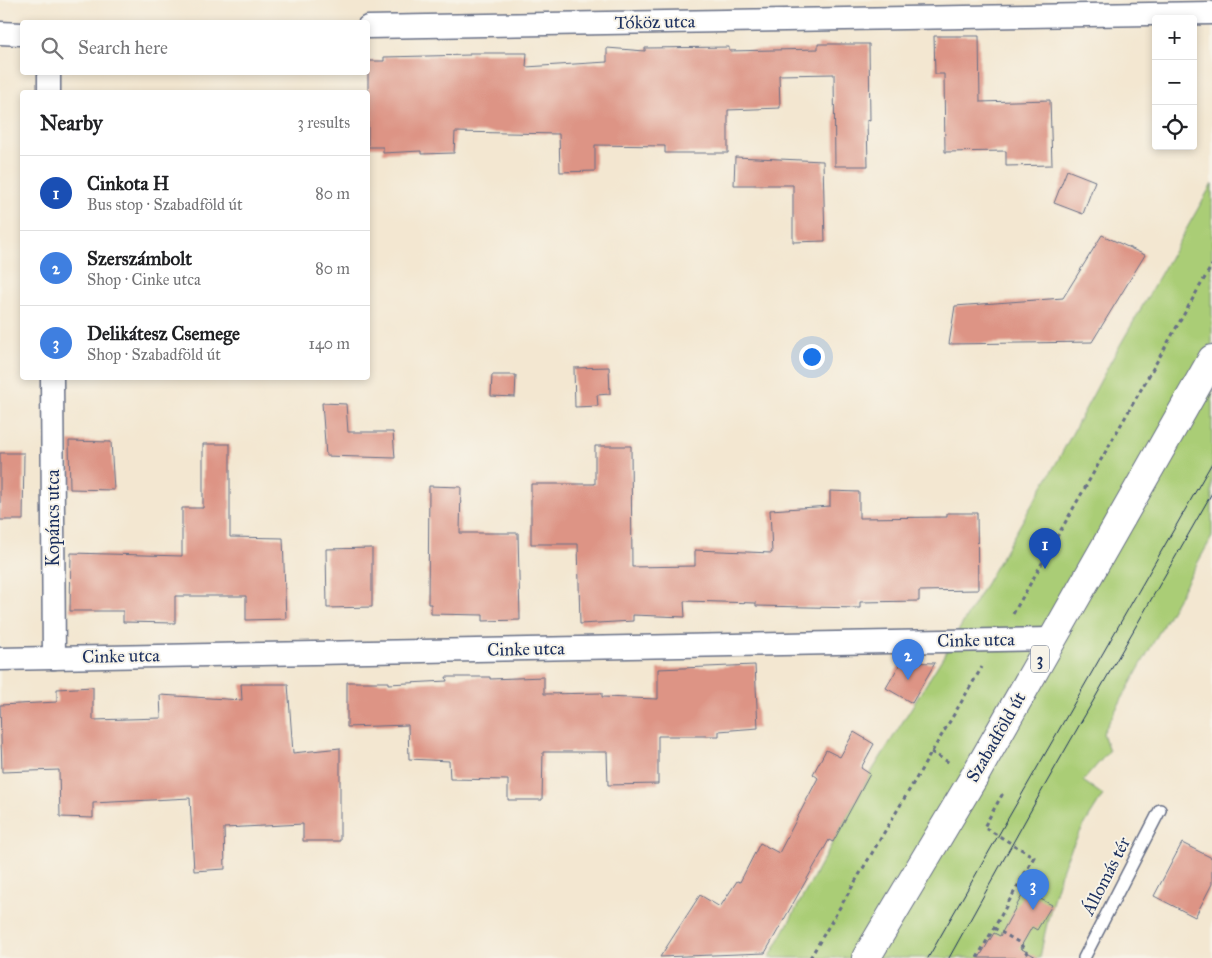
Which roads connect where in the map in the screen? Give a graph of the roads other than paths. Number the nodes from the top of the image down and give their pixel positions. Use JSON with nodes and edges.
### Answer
{"nodes":[{"id":1,"x":1212,"y":13,"type":"edge"},
{"id":2,"x":370,"y":27,"type":"edge"},
{"id":3,"x":0,"y":33,"type":"edge"},
{"id":4,"x":20,"y":34,"type":"edge"},
{"id":5,"x":49,"y":75,"type":"edge"},
{"id":6,"x":49,"y":90,"type":"edge"},
{"id":7,"x":1212,"y":359,"type":"edge"},
{"id":8,"x":52,"y":380,"type":"edge"},
{"id":9,"x":1052,"y":639,"type":"junction"},
{"id":10,"x":54,"y":658,"type":"junction"},
{"id":11,"x":0,"y":659,"type":"edge"},
{"id":12,"x":1160,"y":810,"type":"dead end"},
{"id":13,"x":866,"y":958,"type":"edge"},
{"id":14,"x":1084,"y":958,"type":"edge"}],
"edges":[{"from":1,"to":2,"type":"street","name":"Tóköz utca"},
{"from":3,"to":4,"type":"street"},
{"from":5,"to":6,"type":"street"},
{"from":7,"to":9,"type":"main road","name":"Szabadföld út","number":"3"},
{"from":8,"to":10,"type":"street","name":"Kopáncs utca"},
{"from":9,"to":10,"type":"street","name":"Cinke utca"},
{"from":9,"to":13,"type":"main road","name":"Szabadföld út","number":"3"},
{"from":10,"to":11,"type":"street","name":"Cinke utca"},
{"from":12,"to":14,"type":"lane","name":"Állomás tér"}]}
